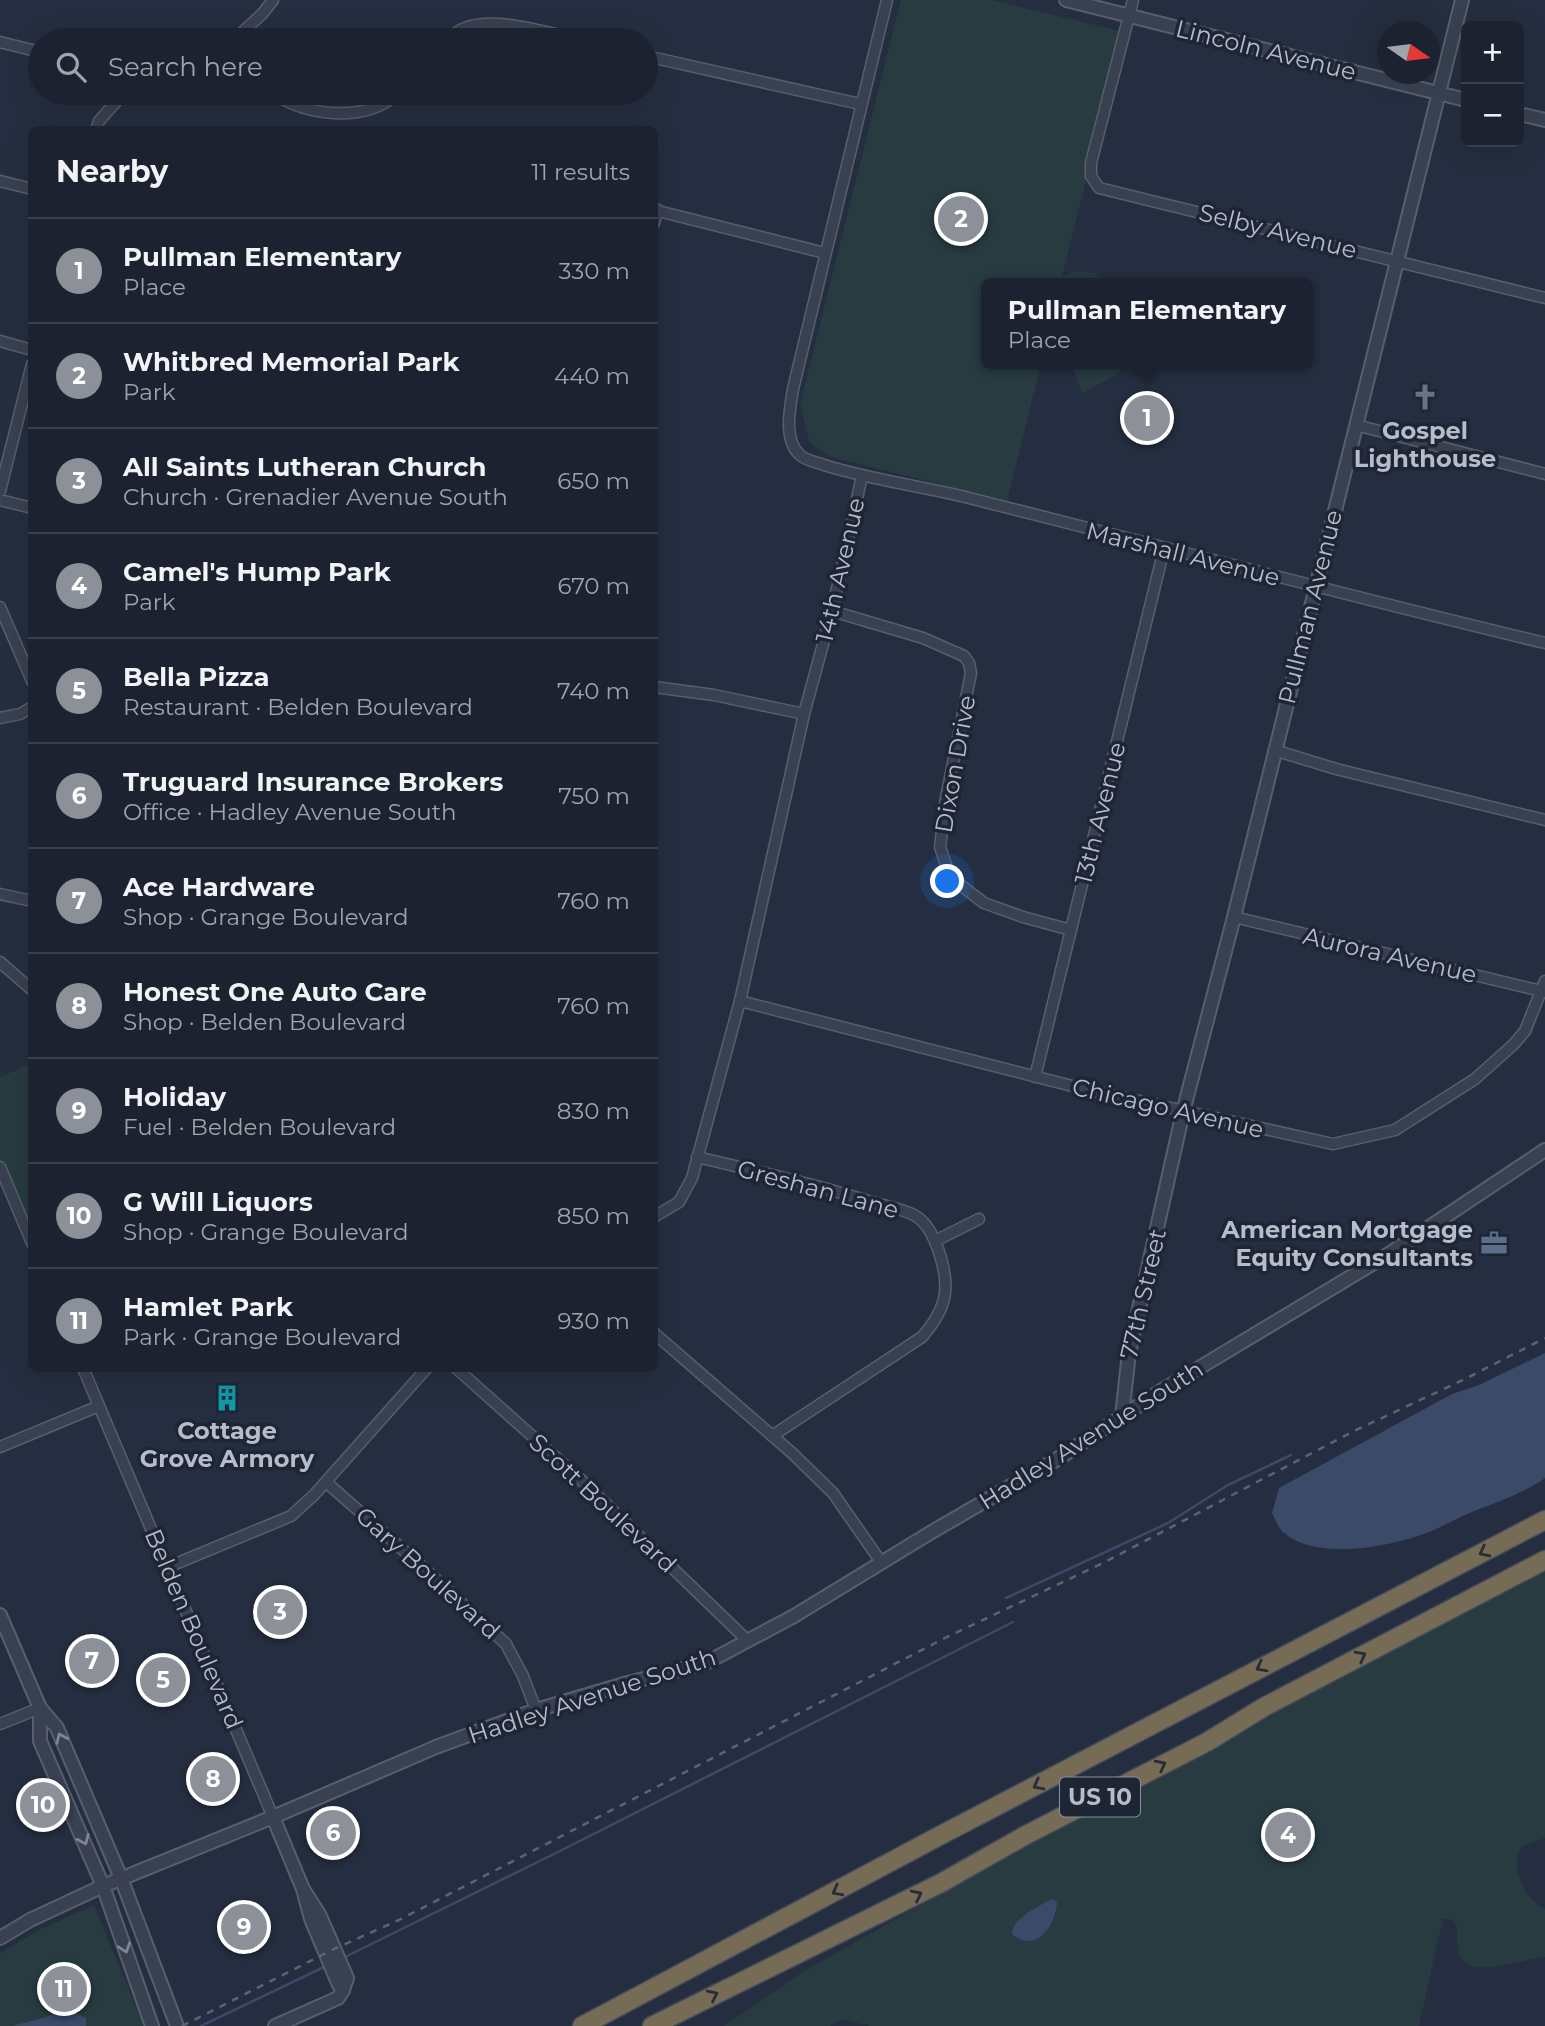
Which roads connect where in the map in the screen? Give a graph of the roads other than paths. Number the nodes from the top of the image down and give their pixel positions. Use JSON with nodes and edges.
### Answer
{"nodes":[{"id":1,"x":273,"y":0,"type":"edge"},
{"id":2,"x":887,"y":0,"type":"edge"},
{"id":3,"x":1066,"y":0,"type":"edge"},
{"id":4,"x":1133,"y":0,"type":"edge"},
{"id":5,"x":1462,"y":0,"type":"edge"},
{"id":6,"x":1129,"y":16,"type":"junction"},
{"id":7,"x":247,"y":28,"type":"edge"},
{"id":8,"x":466,"y":28,"type":"edge"},
{"id":9,"x":521,"y":28,"type":"edge"},
{"id":10,"x":0,"y":42,"type":"edge"},
{"id":11,"x":28,"y":49,"type":"edge"},
{"id":12,"x":658,"y":59,"type":"edge"},
{"id":13,"x":1439,"y":93,"type":"junction"},
{"id":14,"x":1461,"y":99,"type":"edge"},
{"id":15,"x":860,"y":104,"type":"junction"},
{"id":16,"x":113,"y":105,"type":"edge"},
{"id":17,"x":297,"y":105,"type":"edge"},
{"id":18,"x":383,"y":105,"type":"edge"},
{"id":19,"x":1524,"y":115,"type":"edge"},
{"id":20,"x":1545,"y":120,"type":"edge"},
{"id":21,"x":97,"y":126,"type":"edge"},
{"id":22,"x":0,"y":181,"type":"edge"},
{"id":23,"x":28,"y":188,"type":"edge"},
{"id":24,"x":658,"y":211,"type":"edge"},
{"id":25,"x":825,"y":253,"type":"junction"},
{"id":26,"x":1397,"y":260,"type":"junction"},
{"id":27,"x":1545,"y":298,"type":"edge"},
{"id":28,"x":0,"y":341,"type":"edge"},
{"id":29,"x":28,"y":349,"type":"edge"},
{"id":30,"x":28,"y":380,"type":"edge"},
{"id":31,"x":1356,"y":425,"type":"junction"},
{"id":32,"x":1545,"y":474,"type":"edge"},
{"id":33,"x":862,"y":476,"type":"junction"},
{"id":34,"x":0,"y":491,"type":"edge"},
{"id":35,"x":0,"y":500,"type":"edge"},
{"id":36,"x":28,"y":507,"type":"edge"},
{"id":37,"x":1164,"y":550,"type":"junction"},
{"id":38,"x":1314,"y":588,"type":"junction"},
{"id":39,"x":0,"y":607,"type":"edge"},
{"id":40,"x":832,"y":611,"type":"junction"},
{"id":41,"x":1545,"y":643,"type":"edge"},
{"id":42,"x":28,"y":672,"type":"edge"},
{"id":43,"x":658,"y":688,"type":"edge"},
{"id":44,"x":28,"y":709,"type":"edge"},
{"id":45,"x":804,"y":714,"type":"junction"},
{"id":46,"x":0,"y":719,"type":"edge"},
{"id":47,"x":1275,"y":750,"type":"junction"},
{"id":48,"x":1545,"y":820,"type":"edge"},
{"id":49,"x":0,"y":894,"type":"edge"},
{"id":50,"x":28,"y":900,"type":"edge"},
{"id":51,"x":1234,"y":917,"type":"junction"},
{"id":52,"x":1072,"y":930,"type":"junction"},
{"id":53,"x":0,"y":962,"type":"edge"},
{"id":54,"x":28,"y":986,"type":"edge"},
{"id":55,"x":1544,"y":988,"type":"edge"},
{"id":56,"x":740,"y":1001,"type":"junction"},
{"id":57,"x":1035,"y":1077,"type":"junction"},
{"id":58,"x":1183,"y":1112,"type":"junction"},
{"id":59,"x":1545,"y":1150,"type":"edge"},
{"id":60,"x":697,"y":1157,"type":"junction"},
{"id":61,"x":0,"y":1167,"type":"edge"},
{"id":62,"x":658,"y":1214,"type":"edge"},
{"id":63,"x":1161,"y":1214,"type":"joint"},
{"id":64,"x":979,"y":1219,"type":"dead end"},
{"id":65,"x":28,"y":1234,"type":"edge"},
{"id":66,"x":935,"y":1241,"type":"junction"},
{"id":67,"x":658,"y":1336,"type":"edge"},
{"id":68,"x":85,"y":1372,"type":"edge"},
{"id":69,"x":424,"y":1372,"type":"edge"},
{"id":70,"x":460,"y":1372,"type":"edge"},
{"id":71,"x":99,"y":1406,"type":"junction"},
{"id":72,"x":1122,"y":1416,"type":"junction"},
{"id":73,"x":772,"y":1436,"type":"junction"},
{"id":74,"x":0,"y":1447,"type":"edge"},
{"id":75,"x":326,"y":1482,"type":"junction"},
{"id":76,"x":1545,"y":1520,"type":"edge"},
{"id":77,"x":1545,"y":1560,"type":"edge"},
{"id":78,"x":881,"y":1562,"type":"junction"},
{"id":79,"x":168,"y":1567,"type":"junction"},
{"id":80,"x":0,"y":1615,"type":"edge"},
{"id":81,"x":748,"y":1641,"type":"junction"},
{"id":82,"x":40,"y":1708,"type":"junction"},
{"id":83,"x":536,"y":1710,"type":"junction"},
{"id":84,"x":0,"y":1724,"type":"edge"},
{"id":85,"x":273,"y":1817,"type":"junction"},
{"id":86,"x":121,"y":1878,"type":"junction"},
{"id":87,"x":103,"y":1886,"type":"junction"},
{"id":88,"x":0,"y":1938,"type":"edge"},
{"id":89,"x":152,"y":2026,"type":"edge"},
{"id":90,"x":177,"y":2026,"type":"edge"},
{"id":91,"x":275,"y":2026,"type":"edge"},
{"id":92,"x":582,"y":2026,"type":"edge"},
{"id":93,"x":652,"y":2026,"type":"edge"}],
"edges":[{"from":1,"to":7,"type":"street"},
{"from":2,"to":15,"type":"street","name":"14th Avenue"},
{"from":3,"to":6,"type":"street","name":"Lincoln Avenue"},
{"from":4,"to":6,"type":"street"},
{"from":5,"to":13,"type":"street","name":"Pullman Avenue"},
{"from":6,"to":13,"type":"street","name":"Lincoln Avenue"},
{"from":6,"to":26,"type":"street","name":"Selby Avenue"},
{"from":8,"to":9,"type":"street"},
{"from":10,"to":11,"type":"street"},
{"from":12,"to":15,"type":"street"},
{"from":13,"to":14,"type":"street","name":"Lincoln Avenue"},
{"from":13,"to":26,"type":"street","name":"Pullman Avenue"},
{"from":15,"to":25,"type":"street","name":"14th Avenue"},
{"from":16,"to":21,"type":"street"},
{"from":17,"to":18,"type":"street"},
{"from":19,"to":20,"type":"street"},
{"from":22,"to":23,"type":"street"},
{"from":24,"to":25,"type":"street"},
{"from":25,"to":33,"type":"street","name":"14th Avenue"},
{"from":26,"to":27,"type":"street","name":"Selby Avenue"},
{"from":26,"to":31,"type":"street","name":"Pullman Avenue"},
{"from":28,"to":29,"type":"street"},
{"from":30,"to":34,"type":"street"},
{"from":31,"to":32,"type":"street"},
{"from":31,"to":38,"type":"street","name":"Pullman Avenue"},
{"from":33,"to":37,"type":"street","name":"Marshall Avenue"},
{"from":33,"to":40,"type":"street","name":"14th Avenue"},
{"from":35,"to":36,"type":"street"},
{"from":37,"to":38,"type":"street","name":"Marshall Avenue"},
{"from":37,"to":52,"type":"street","name":"13th Avenue"},
{"from":38,"to":41,"type":"street","name":"Marshall Avenue"},
{"from":38,"to":47,"type":"street","name":"Pullman Avenue"},
{"from":39,"to":42,"type":"street"},
{"from":40,"to":45,"type":"street","name":"14th Avenue"},
{"from":40,"to":52,"type":"street","name":"Dixon Drive"},
{"from":43,"to":45,"type":"street"},
{"from":44,"to":46,"type":"street"},
{"from":45,"to":56,"type":"street","name":"14th Avenue"},
{"from":47,"to":48,"type":"street"},
{"from":47,"to":51,"type":"street","name":"Pullman Avenue"},
{"from":49,"to":50,"type":"street"},
{"from":51,"to":55,"type":"street","name":"Aurora Avenue"},
{"from":51,"to":58,"type":"street","name":"Pullman Avenue"},
{"from":52,"to":57,"type":"street","name":"13th Avenue"},
{"from":53,"to":54,"type":"street"},
{"from":55,"to":58,"type":"street","name":"Chicago Avenue"},
{"from":56,"to":57,"type":"street","name":"Chicago Avenue"},
{"from":56,"to":60,"type":"street","name":"14th Avenue"},
{"from":57,"to":58,"type":"street","name":"Chicago Avenue"},
{"from":58,"to":63,"type":"street","name":"Pullman Avenue"},
{"from":59,"to":72,"type":"street","name":"Hadley Avenue South"},
{"from":60,"to":62,"type":"street","name":"14th Avenue"},
{"from":60,"to":66,"type":"street","name":"Greshan Lane"},
{"from":61,"to":65,"type":"street"},
{"from":63,"to":72,"type":"street","name":"77th Street"},
{"from":64,"to":66,"type":"street"},
{"from":66,"to":73,"type":"street","name":"Greshan Lane"},
{"from":67,"to":73,"type":"street"},
{"from":68,"to":71,"type":"street","name":"Belden Boulevard"},
{"from":69,"to":75,"type":"street"},
{"from":70,"to":81,"type":"street","name":"Scott Boulevard"},
{"from":71,"to":74,"type":"street"},
{"from":71,"to":79,"type":"street","name":"Belden Boulevard"},
{"from":72,"to":78,"type":"street","name":"Hadley Avenue South"},
{"from":73,"to":78,"type":"street"},
{"from":75,"to":79,"type":"street"},
{"from":75,"to":83,"type":"street","name":"Gary Boulevard"},
{"from":76,"to":92,"type":"highway","number":"US 10","one_way":true},
{"from":93,"to":77,"type":"highway","number":"US 10","one_way":true},
{"from":78,"to":81,"type":"street","name":"Hadley Avenue South"},
{"from":79,"to":85,"type":"street","name":"Belden Boulevard"},
{"from":80,"to":82,"type":"street"},
{"from":81,"to":83,"type":"street","name":"Hadley Avenue South"},
{"from":82,"to":84,"type":"street"},
{"from":86,"to":82,"type":"street","one_way":true},
{"from":82,"to":87,"type":"street","one_way":true},
{"from":83,"to":85,"type":"street","name":"Hadley Avenue South"},
{"from":85,"to":86,"type":"street","name":"Hadley Avenue South"},
{"from":85,"to":91,"type":"street","name":"Belden Boulevard"},
{"from":86,"to":87,"type":"street","name":"Hadley Avenue South"},
{"from":86,"to":90,"type":"street"},
{"from":87,"to":88,"type":"street","name":"Hadley Avenue South"},
{"from":87,"to":89,"type":"street","one_way":true}]}
